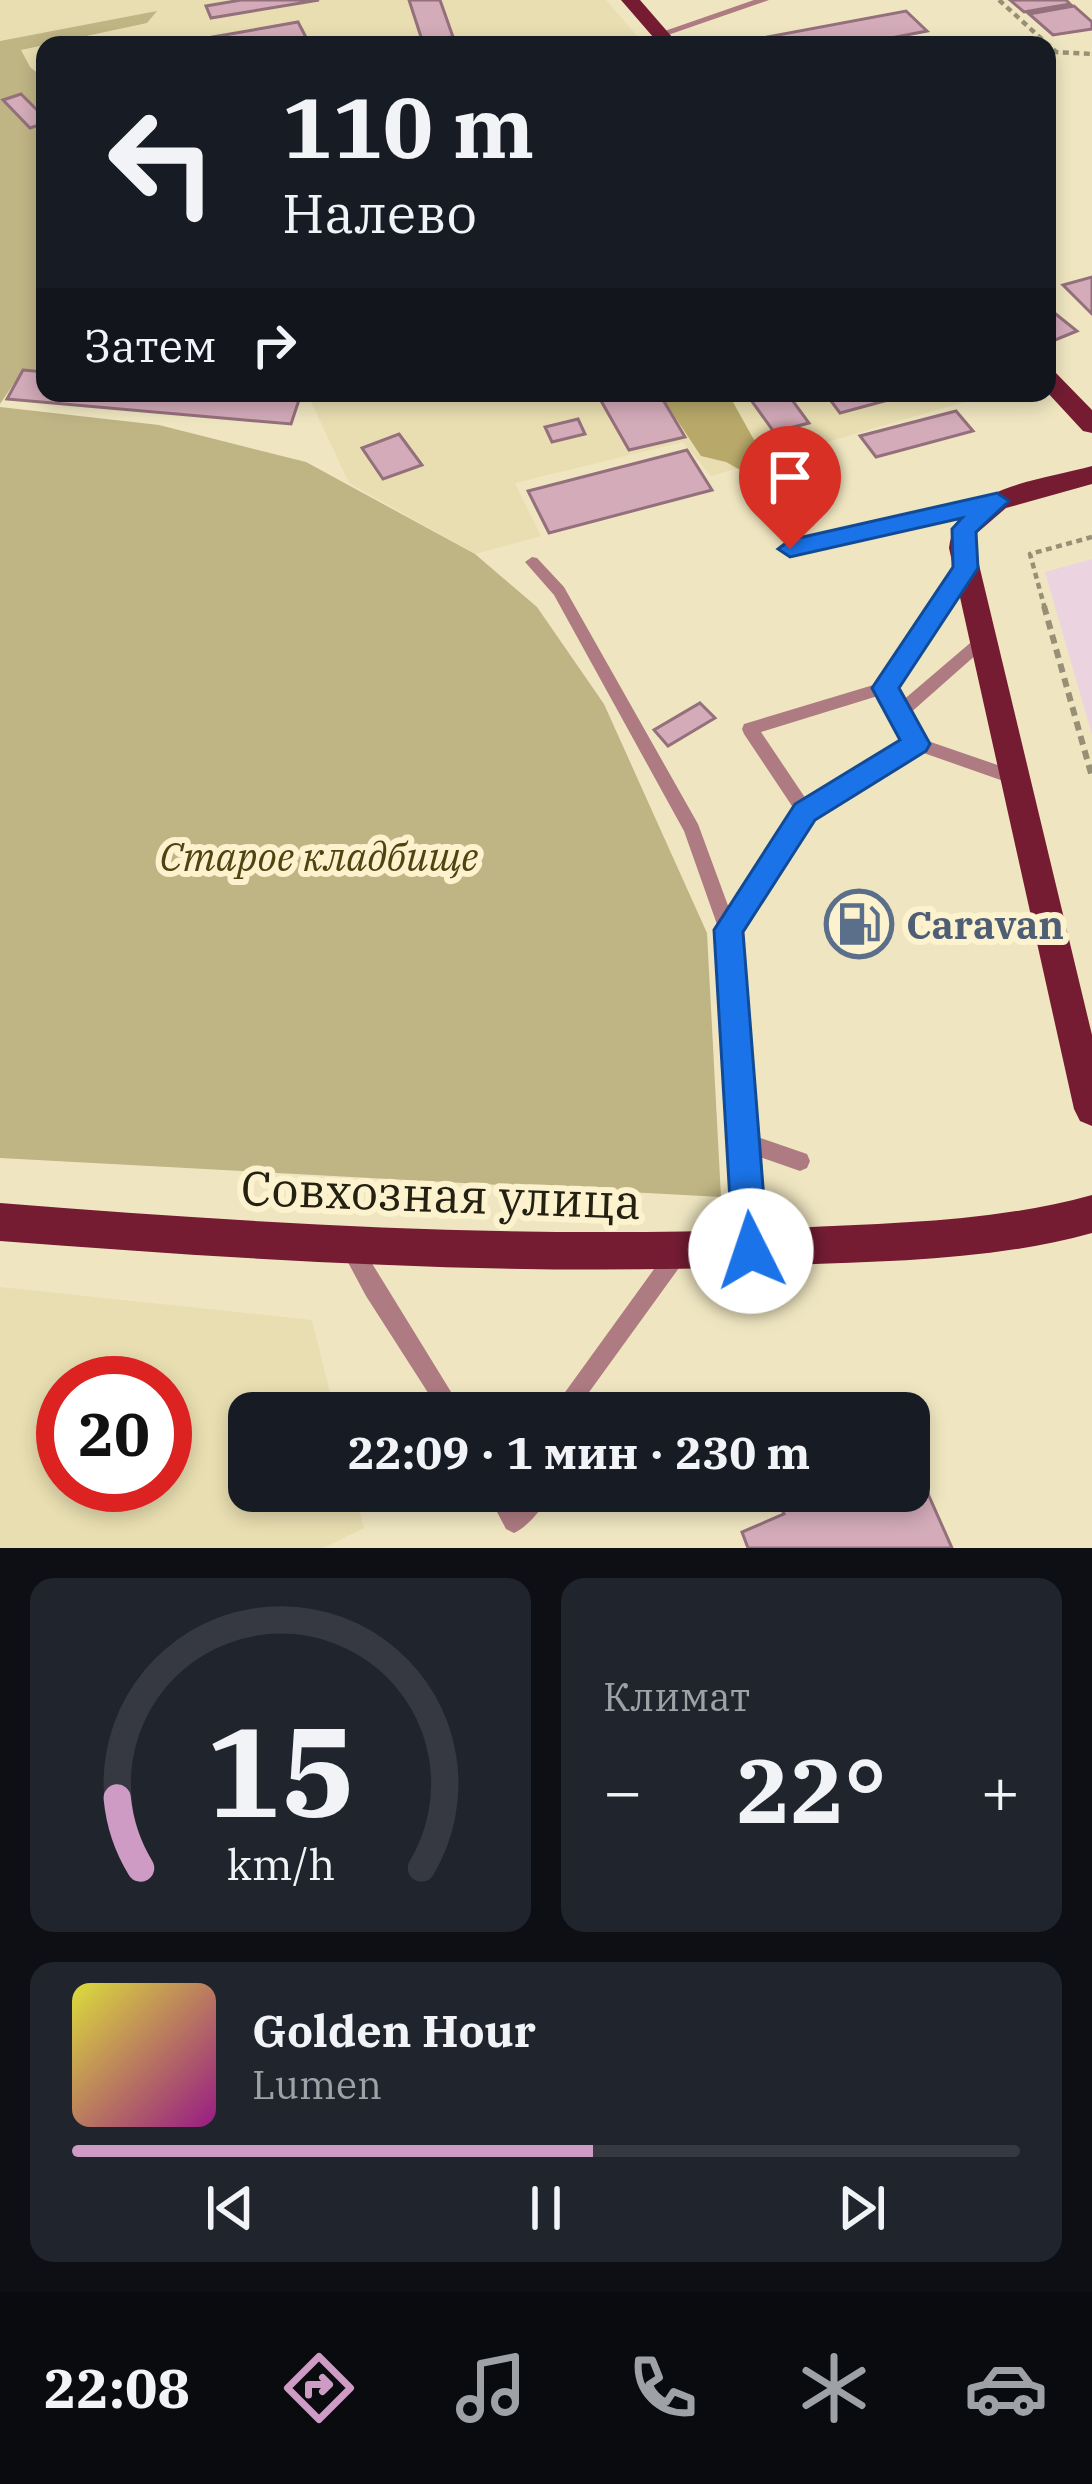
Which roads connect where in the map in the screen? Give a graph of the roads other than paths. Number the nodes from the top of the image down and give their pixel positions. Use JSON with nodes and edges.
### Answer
{"nodes":[{"id":1,"x":630,"y":0,"type":"edge"},
{"id":2,"x":764,"y":0,"type":"edge"},
{"id":3,"x":662,"y":36,"type":"edge"},
{"id":4,"x":673,"y":36,"type":"edge"},
{"id":5,"x":1056,"y":386,"type":"edge"},
{"id":6,"x":1092,"y":424,"type":"edge"},
{"id":7,"x":1092,"y":475,"type":"edge"},
{"id":8,"x":997,"y":501,"type":"junction"},
{"id":9,"x":790,"y":549,"type":"dead end"},
{"id":10,"x":532,"y":562,"type":"dead end"},
{"id":11,"x":965,"y":568,"type":"junction"},
{"id":12,"x":981,"y":642,"type":"junction"},
{"id":13,"x":885,"y":688,"type":"junction"},
{"id":14,"x":901,"y":712,"type":"junction"},
{"id":15,"x":916,"y":744,"type":"junction"},
{"id":16,"x":1012,"y":777,"type":"junction"},
{"id":17,"x":805,"y":812,"type":"junction"},
{"id":18,"x":728,"y":930,"type":"junction"},
{"id":19,"x":1092,"y":1108,"type":"edge"},
{"id":20,"x":743,"y":1141,"type":"junction"},
{"id":21,"x":800,"y":1161,"type":"dead end"},
{"id":22,"x":1092,"y":1214,"type":"edge"},
{"id":23,"x":0,"y":1222,"type":"edge"},
{"id":24,"x":347,"y":1240,"type":"junction"},
{"id":25,"x":751,"y":1251,"type":"junction"},
{"id":26,"x":679,"y":1252,"type":"junction"},
{"id":27,"x":441,"y":1392,"type":"edge"},
{"id":28,"x":576,"y":1392,"type":"edge"}],
"edges":[{"from":1,"to":3,"type":"main road"},
{"from":2,"to":4,"type":"lane"},
{"from":5,"to":6,"type":"main road"},
{"from":7,"to":8,"type":"main road"},
{"from":8,"to":9,"type":"lane"},
{"from":8,"to":11,"type":"main road"},
{"from":10,"to":18,"type":"lane"},
{"from":11,"to":12,"type":"main road"},
{"from":11,"to":13,"type":"lane"},
{"from":12,"to":14,"type":"lane"},
{"from":12,"to":16,"type":"main road"},
{"from":13,"to":14,"type":"lane"},
{"from":13,"to":17,"type":"lane"},
{"from":14,"to":15,"type":"lane"},
{"from":15,"to":16,"type":"lane"},
{"from":15,"to":17,"type":"lane"},
{"from":16,"to":19,"type":"main road"},
{"from":17,"to":18,"type":"lane"},
{"from":18,"to":20,"type":"lane"},
{"from":20,"to":21,"type":"lane"},
{"from":20,"to":25,"type":"lane"},
{"from":22,"to":25,"type":"main road","name":"Совхозная улица"},
{"from":23,"to":24,"type":"main road","name":"Совхозная улица"},
{"from":24,"to":26,"type":"main road","name":"Совхозная улица"},
{"from":24,"to":27,"type":"lane"},
{"from":25,"to":26,"type":"main road","name":"Совхозная улица"},
{"from":26,"to":28,"type":"lane"}]}
